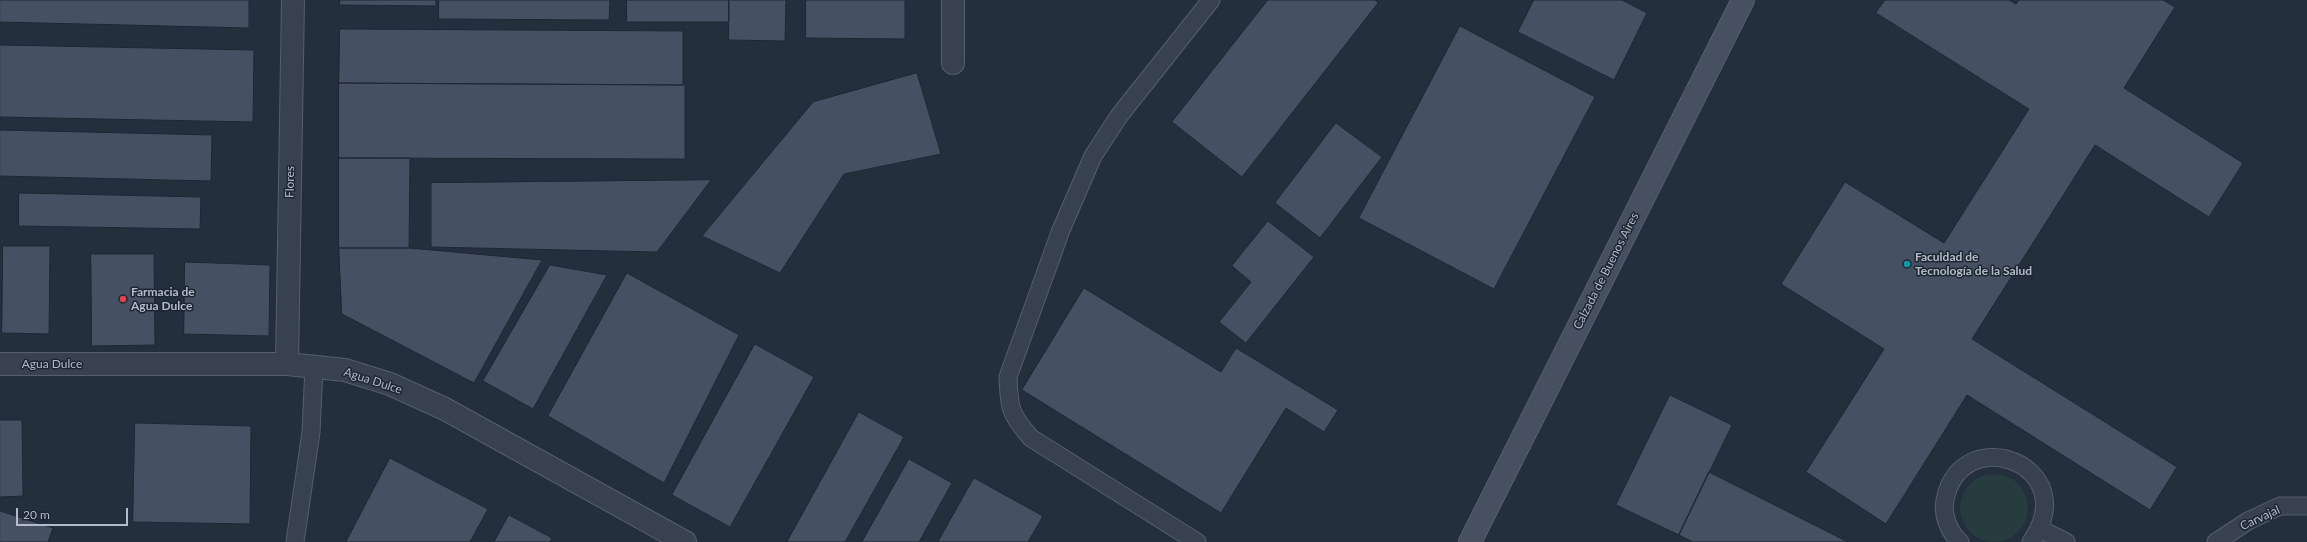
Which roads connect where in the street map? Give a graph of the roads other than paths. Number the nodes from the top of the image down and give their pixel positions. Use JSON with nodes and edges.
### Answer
{"nodes":[{"id":1,"x":293,"y":0,"type":"edge"},
{"id":2,"x":953,"y":0,"type":"edge"},
{"id":3,"x":1211,"y":0,"type":"edge"},
{"id":4,"x":1743,"y":0,"type":"edge"},
{"id":5,"x":953,"y":63,"type":"dead end"},
{"id":6,"x":0,"y":364,"type":"edge"},
{"id":7,"x":287,"y":364,"type":"junction"},
{"id":8,"x":314,"y":367,"type":"junction"},
{"id":9,"x":2307,"y":506,"type":"edge"},
{"id":10,"x":2036,"y":536,"type":"edge"},
{"id":11,"x":295,"y":542,"type":"edge"},
{"id":12,"x":685,"y":542,"type":"edge"},
{"id":13,"x":1197,"y":542,"type":"edge"},
{"id":14,"x":1470,"y":542,"type":"edge"},
{"id":15,"x":1960,"y":542,"type":"edge"},
{"id":16,"x":2066,"y":542,"type":"edge"},
{"id":17,"x":2216,"y":542,"type":"edge"}],
"edges":[{"from":1,"to":7,"type":"street","name":"Flores"},
{"from":2,"to":5,"type":"street"},
{"from":3,"to":13,"type":"lane"},
{"from":4,"to":14,"type":"street","name":"Calzada de Buenos Aires"},
{"from":6,"to":7,"type":"street","name":"Agua Dulce"},
{"from":7,"to":8,"type":"street","name":"Agua Dulce"},
{"from":8,"to":11,"type":"lane"},
{"from":8,"to":12,"type":"street","name":"Agua Dulce"},
{"from":9,"to":17,"type":"lane","name":"Carvajal"},
{"from":10,"to":15,"type":"lane"},
{"from":10,"to":16,"type":"lane"}]}
